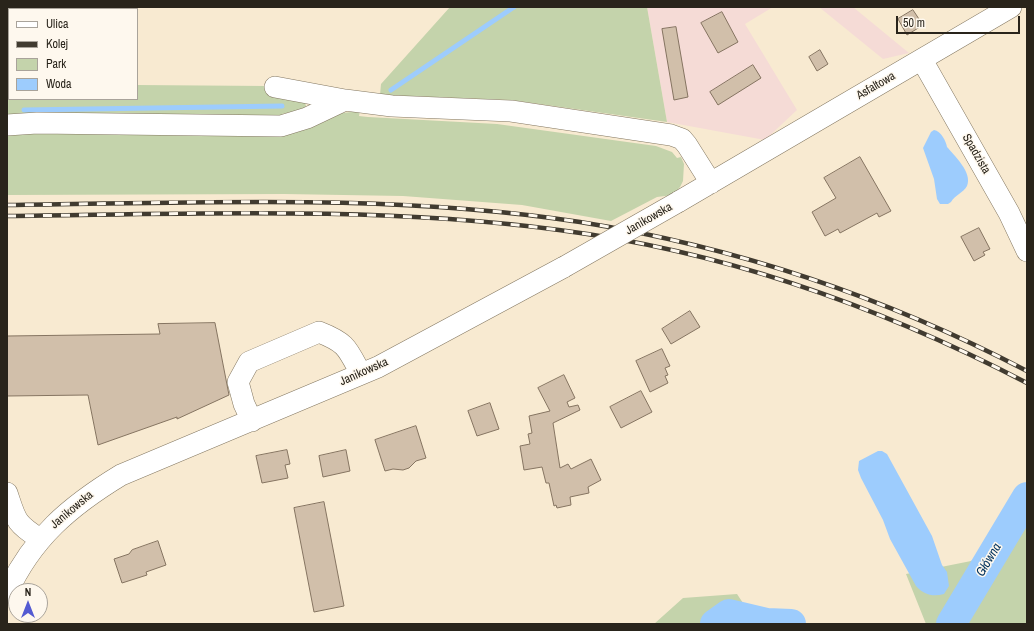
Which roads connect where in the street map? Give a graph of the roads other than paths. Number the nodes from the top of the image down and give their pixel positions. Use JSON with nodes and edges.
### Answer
{"nodes":[{"id":1,"x":1011,"y":7,"type":"edge"},
{"id":2,"x":922,"y":60,"type":"junction"},
{"id":3,"x":275,"y":87,"type":"dead end"},
{"id":4,"x":345,"y":100,"type":"junction"},
{"id":5,"x":7,"y":125,"type":"edge"},
{"id":6,"x":742,"y":165,"type":"joint"},
{"id":7,"x":711,"y":183,"type":"junction"},
{"id":8,"x":1027,"y":251,"type":"edge"},
{"id":9,"x":361,"y":374,"type":"junction"},
{"id":10,"x":252,"y":421,"type":"junction"},
{"id":11,"x":7,"y":493,"type":"edge"},
{"id":12,"x":40,"y":540,"type":"junction"},
{"id":13,"x":7,"y":593,"type":"edge"}],
"edges":[{"from":1,"to":2,"type":"street","name":"Asfaltowa"},
{"from":2,"to":6,"type":"street","name":"Asfaltowa"},
{"from":2,"to":8,"type":"street","name":"Spadzista"},
{"from":3,"to":4,"type":"street"},
{"from":4,"to":5,"type":"street"},
{"from":4,"to":7,"type":"street"},
{"from":6,"to":7,"type":"street","name":"Janikowska"},
{"from":7,"to":9,"type":"street","name":"Janikowska","bridge":true},
{"from":9,"to":10,"type":"street","name":"Janikowska"},
{"from":9,"to":10,"type":"street"},
{"from":10,"to":12,"type":"street","name":"Janikowska"},
{"from":11,"to":12,"type":"street"},
{"from":12,"to":13,"type":"street","name":"Janikowska"}]}
